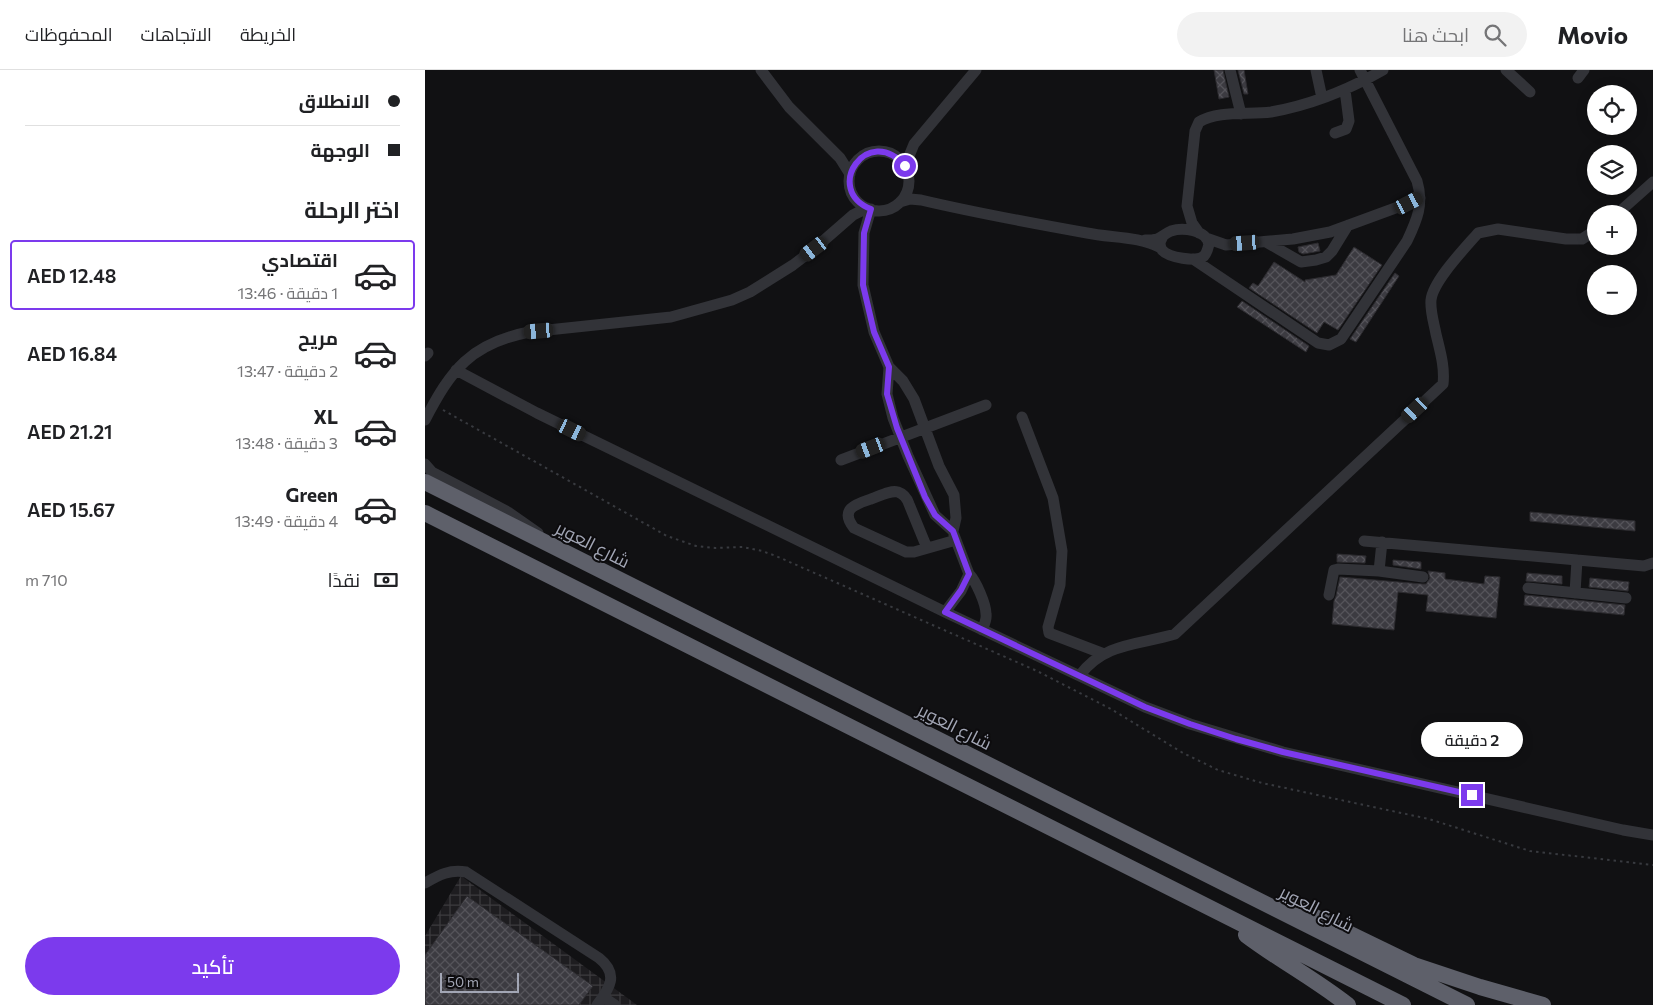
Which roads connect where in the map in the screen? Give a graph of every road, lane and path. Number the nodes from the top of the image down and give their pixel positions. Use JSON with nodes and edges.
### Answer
{"nodes":[{"id":1,"x":761,"y":70,"type":"edge"},
{"id":2,"x":976,"y":70,"type":"edge"},
{"id":3,"x":1230,"y":70,"type":"edge"},
{"id":4,"x":1316,"y":70,"type":"edge"},
{"id":5,"x":1383,"y":70,"type":"edge"},
{"id":6,"x":1506,"y":70,"type":"edge"},
{"id":7,"x":1362,"y":75,"type":"edge"},
{"id":8,"x":1345,"y":90,"type":"junction"},
{"id":9,"x":1530,"y":92,"type":"dead end"},
{"id":10,"x":1322,"y":98,"type":"junction"},
{"id":11,"x":1241,"y":114,"type":"junction"},
{"id":12,"x":1335,"y":133,"type":"dead end"},
{"id":13,"x":820,"y":137,"type":"junction"},
{"id":14,"x":914,"y":144,"type":"junction"},
{"id":15,"x":891,"y":153,"type":"junction"},
{"id":16,"x":862,"y":156,"type":"junction"},
{"id":17,"x":905,"y":166,"type":"junction"},
{"id":18,"x":850,"y":174,"type":"junction"},
{"id":19,"x":1653,"y":182,"type":"edge"},
{"id":20,"x":909,"y":185,"type":"junction"},
{"id":21,"x":853,"y":195,"type":"junction"},
{"id":22,"x":1420,"y":198,"type":"junction"},
{"id":23,"x":900,"y":202,"type":"junction"},
{"id":24,"x":1627,"y":205,"type":"edge"},
{"id":25,"x":1187,"y":206,"type":"junction"},
{"id":26,"x":869,"y":208,"type":"junction"},
{"id":27,"x":953,"y":208,"type":"junction"},
{"id":28,"x":1348,"y":226,"type":"junction"},
{"id":29,"x":837,"y":230,"type":"junction"},
{"id":30,"x":1174,"y":230,"type":"junction"},
{"id":31,"x":1203,"y":235,"type":"junction"},
{"id":32,"x":1587,"y":235,"type":"edge"},
{"id":33,"x":1162,"y":242,"type":"junction"},
{"id":34,"x":1264,"y":242,"type":"junction"},
{"id":35,"x":1226,"y":245,"type":"junction"},
{"id":36,"x":1204,"y":255,"type":"junction"},
{"id":37,"x":1193,"y":259,"type":"junction"},
{"id":38,"x":889,"y":367,"type":"junction"},
{"id":39,"x":456,"y":370,"type":"junction"},
{"id":40,"x":986,"y":405,"type":"dead end"},
{"id":41,"x":427,"y":413,"type":"edge"},
{"id":42,"x":1022,"y":417,"type":"dead end"},
{"id":43,"x":925,"y":427,"type":"junction"},
{"id":44,"x":901,"y":437,"type":"junction"},
{"id":45,"x":841,"y":460,"type":"dead end"},
{"id":46,"x":425,"y":464,"type":"edge"},
{"id":47,"x":425,"y":482,"type":"edge"},
{"id":48,"x":425,"y":513,"type":"edge"},
{"id":49,"x":954,"y":536,"type":"junction"},
{"id":50,"x":1364,"y":540,"type":"dead end"},
{"id":51,"x":1382,"y":542,"type":"junction"},
{"id":52,"x":555,"y":547,"type":"junction"},
{"id":53,"x":927,"y":548,"type":"junction"},
{"id":54,"x":1577,"y":560,"type":"junction"},
{"id":55,"x":1650,"y":567,"type":"edge"},
{"id":56,"x":1379,"y":571,"type":"junction"},
{"id":57,"x":969,"y":574,"type":"junction"},
{"id":58,"x":1423,"y":577,"type":"dead end"},
{"id":59,"x":1528,"y":588,"type":"dead end"},
{"id":60,"x":1575,"y":593,"type":"junction"},
{"id":61,"x":1329,"y":595,"type":"dead end"},
{"id":62,"x":1626,"y":598,"type":"dead end"},
{"id":63,"x":945,"y":612,"type":"junction"},
{"id":64,"x":982,"y":630,"type":"junction"},
{"id":65,"x":1104,"y":654,"type":"junction"},
{"id":66,"x":1080,"y":675,"type":"junction"},
{"id":67,"x":1653,"y":835,"type":"edge"},
{"id":68,"x":425,"y":882,"type":"edge"},
{"id":69,"x":1229,"y":886,"type":"junction"},
{"id":70,"x":1208,"y":907,"type":"junction"},
{"id":71,"x":600,"y":1001,"type":"edge"},
{"id":72,"x":615,"y":1005,"type":"edge"},
{"id":73,"x":1348,"y":1005,"type":"edge"},
{"id":74,"x":1403,"y":1005,"type":"edge"},
{"id":75,"x":1467,"y":1005,"type":"edge"},
{"id":76,"x":1543,"y":1005,"type":"edge"}],
"edges":[{"from":1,"to":13,"type":"street"},
{"from":2,"to":14,"type":"street"},
{"from":3,"to":11,"type":"street"},
{"from":4,"to":10,"type":"street"},
{"from":5,"to":7,"type":"street"},
{"from":6,"to":9,"type":"street"},
{"from":7,"to":8,"type":"street"},
{"from":7,"to":22,"type":"street"},
{"from":8,"to":10,"type":"street"},
{"from":8,"to":12,"type":"street"},
{"from":10,"to":11,"type":"street"},
{"from":11,"to":25,"type":"street"},
{"from":13,"to":16,"type":"street"},
{"from":13,"to":18,"type":"street"},
{"from":14,"to":15,"type":"street"},
{"from":14,"to":17,"type":"street"},
{"from":15,"to":16,"type":"street"},
{"from":15,"to":17,"type":"street"},
{"from":16,"to":18,"type":"street"},
{"from":17,"to":20,"type":"street"},
{"from":18,"to":21,"type":"street"},
{"from":19,"to":24,"type":"street"},
{"from":20,"to":23,"type":"street"},
{"from":20,"to":27,"type":"street"},
{"from":21,"to":26,"type":"street"},
{"from":21,"to":29,"type":"street"},
{"from":22,"to":28,"type":"street"},
{"from":22,"to":37,"type":"street"},
{"from":23,"to":26,"type":"street"},
{"from":23,"to":27,"type":"street"},
{"from":25,"to":30,"type":"street"},
{"from":25,"to":31,"type":"street"},
{"from":26,"to":29,"type":"street"},
{"from":26,"to":38,"type":"street"},
{"from":27,"to":33,"type":"street"},
{"from":28,"to":34,"type":"street"},
{"from":28,"to":34,"type":"street"},
{"from":29,"to":39,"type":"street"},
{"from":30,"to":31,"type":"street"},
{"from":30,"to":33,"type":"street"},
{"from":31,"to":35,"type":"street"},
{"from":31,"to":36,"type":"street"},
{"from":32,"to":65,"type":"street"},
{"from":33,"to":37,"type":"street"},
{"from":34,"to":35,"type":"street"},
{"from":35,"to":36,"type":"street"},
{"from":36,"to":37,"type":"street"},
{"from":38,"to":43,"type":"street"},
{"from":38,"to":44,"type":"street"},
{"from":39,"to":41,"type":"street"},
{"from":39,"to":63,"type":"street"},
{"from":40,"to":43,"type":"street"},
{"from":42,"to":65,"type":"street"},
{"from":43,"to":44,"type":"street"},
{"from":43,"to":49,"type":"street"},
{"from":44,"to":45,"type":"street"},
{"from":44,"to":49,"type":"street"},
{"from":46,"to":52,"type":"street"},
{"from":47,"to":52,"type":"highway","name":"شارع العوير"},
{"from":48,"to":70,"type":"highway"},
{"from":49,"to":53,"type":"street"},
{"from":49,"to":57,"type":"street"},
{"from":50,"to":51,"type":"street"},
{"from":51,"to":54,"type":"street"},
{"from":51,"to":56,"type":"street"},
{"from":52,"to":69,"type":"highway","name":"شارع العوير"},
{"from":53,"to":53,"type":"street"},
{"from":54,"to":55,"type":"street"},
{"from":54,"to":60,"type":"street"},
{"from":56,"to":58,"type":"street"},
{"from":56,"to":61,"type":"street"},
{"from":57,"to":63,"type":"street"},
{"from":57,"to":64,"type":"street"},
{"from":59,"to":60,"type":"street"},
{"from":60,"to":62,"type":"street"},
{"from":63,"to":64,"type":"street"},
{"from":64,"to":66,"type":"street"},
{"from":65,"to":66,"type":"street"},
{"from":66,"to":67,"type":"street"},
{"from":68,"to":71,"type":"street"},
{"from":69,"to":75,"type":"highway","name":"شارع العوير"},
{"from":69,"to":76,"type":"highway"},
{"from":70,"to":73,"type":"highway"},
{"from":70,"to":74,"type":"highway"},
{"from":71,"to":72,"type":"street"}]}
